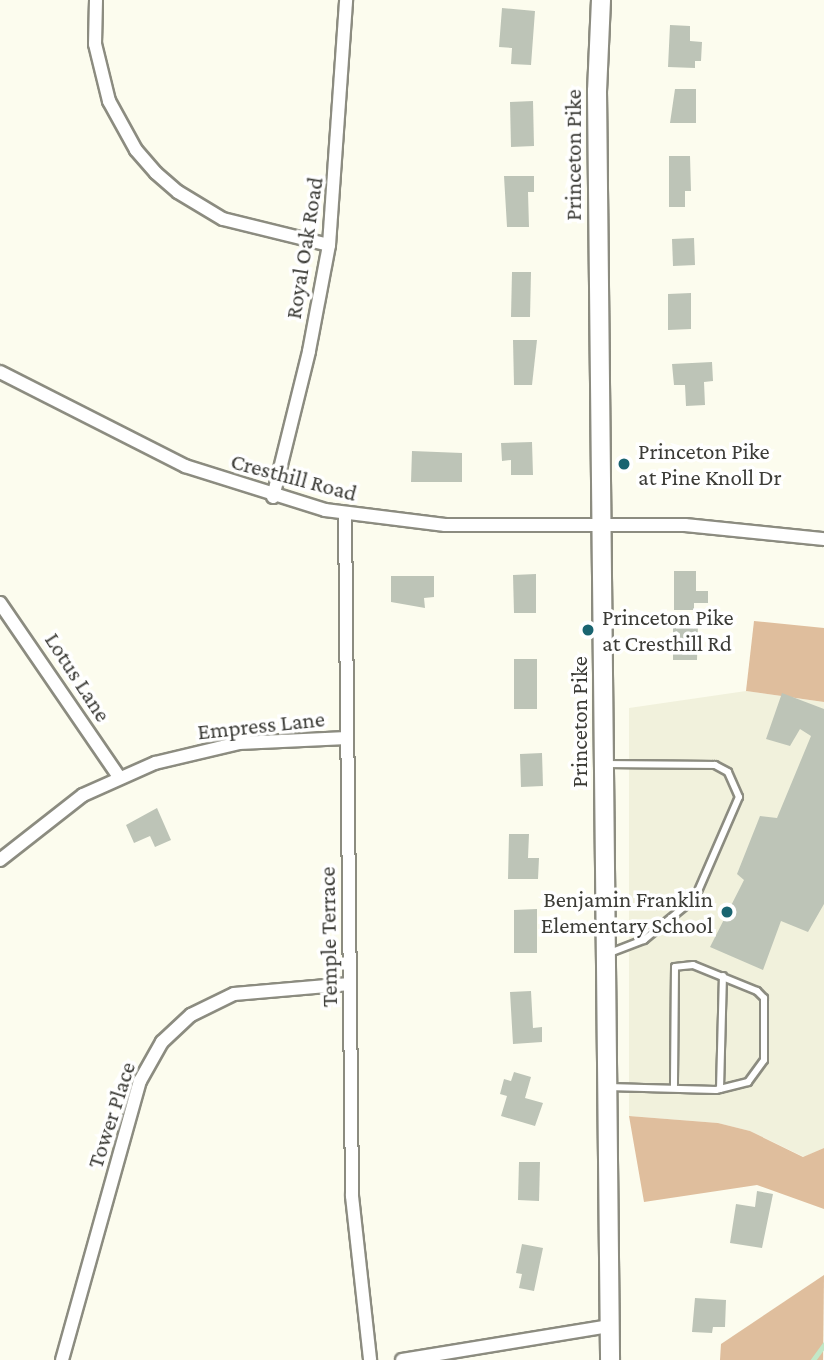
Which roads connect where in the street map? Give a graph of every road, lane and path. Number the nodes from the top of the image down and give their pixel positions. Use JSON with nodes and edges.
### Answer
{"nodes":[{"id":1,"x":96,"y":0,"type":"edge"},
{"id":2,"x":346,"y":0,"type":"edge"},
{"id":3,"x":601,"y":0,"type":"edge"},
{"id":4,"x":329,"y":245,"type":"junction"},
{"id":5,"x":0,"y":372,"type":"edge"},
{"id":6,"x":273,"y":497,"type":"junction"},
{"id":7,"x":345,"y":513,"type":"junction"},
{"id":8,"x":602,"y":524,"type":"junction"},
{"id":9,"x":824,"y":538,"type":"edge"},
{"id":10,"x":0,"y":603,"type":"edge"},
{"id":11,"x":347,"y":738,"type":"junction"},
{"id":12,"x":603,"y":764,"type":"junction"},
{"id":13,"x":119,"y":777,"type":"junction"},
{"id":14,"x":0,"y":860,"type":"edge"},
{"id":15,"x":605,"y":954,"type":"junction"},
{"id":16,"x":723,"y":976,"type":"junction"},
{"id":17,"x":350,"y":984,"type":"junction"},
{"id":18,"x":606,"y":1087,"type":"junction"},
{"id":19,"x":674,"y":1088,"type":"junction"},
{"id":20,"x":720,"y":1089,"type":"junction"},
{"id":21,"x":610,"y":1326,"type":"junction"},
{"id":22,"x":62,"y":1360,"type":"edge"},
{"id":23,"x":370,"y":1360,"type":"edge"},
{"id":24,"x":402,"y":1360,"type":"edge"},
{"id":25,"x":610,"y":1360,"type":"edge"}],
"edges":[{"from":1,"to":4,"type":"street"},
{"from":2,"to":4,"type":"street","name":"Royal Oak Road"},
{"from":3,"to":8,"type":"main road","name":"Princeton Pike"},
{"from":4,"to":6,"type":"street","name":"Royal Oak Road"},
{"from":5,"to":6,"type":"street","name":"Cresthill Road"},
{"from":6,"to":7,"type":"street","name":"Cresthill Road"},
{"from":7,"to":8,"type":"street","name":"Cresthill Road"},
{"from":7,"to":11,"type":"street","name":"Temple Terrace"},
{"from":8,"to":9,"type":"street","name":"Cresthill Road"},
{"from":8,"to":12,"type":"main road","name":"Princeton Pike"},
{"from":10,"to":13,"type":"street","name":"Lotus Lane"},
{"from":11,"to":13,"type":"street","name":"Empress Lane"},
{"from":11,"to":17,"type":"street","name":"Temple Terrace"},
{"from":12,"to":15,"type":"main road","name":"Princeton Pike"},
{"from":12,"to":15,"type":"lane"},
{"from":13,"to":14,"type":"street","name":"Empress Lane"},
{"from":15,"to":18,"type":"main road","name":"Princeton Pike"},
{"from":16,"to":19,"type":"lane"},
{"from":16,"to":20,"type":"lane"},
{"from":16,"to":20,"type":"lane"},
{"from":17,"to":22,"type":"street","name":"Tower Place"},
{"from":17,"to":23,"type":"street","name":"Temple Terrace"},
{"from":18,"to":19,"type":"lane"},
{"from":18,"to":21,"type":"main road","name":"Princeton Pike"},
{"from":19,"to":20,"type":"lane"},
{"from":21,"to":24,"type":"street"},
{"from":21,"to":25,"type":"main road","name":"Princeton Pike"}]}
